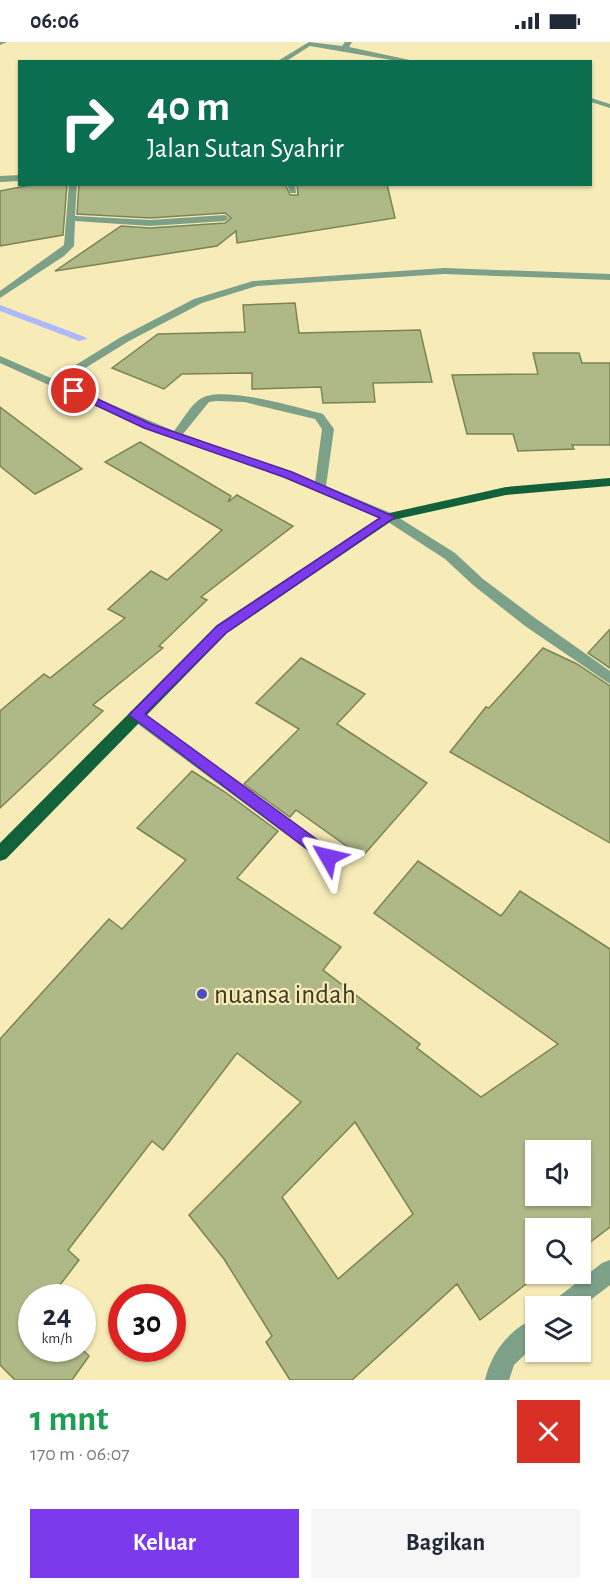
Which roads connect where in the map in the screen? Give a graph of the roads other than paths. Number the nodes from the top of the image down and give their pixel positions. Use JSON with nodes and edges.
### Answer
{"nodes":[{"id":1,"x":4,"y":42,"type":"edge"},
{"id":2,"x":0,"y":43,"type":"edge"},
{"id":3,"x":346,"y":45,"type":"edge"},
{"id":4,"x":282,"y":60,"type":"edge"},
{"id":5,"x":409,"y":60,"type":"edge"},
{"id":6,"x":592,"y":100,"type":"edge"},
{"id":7,"x":610,"y":106,"type":"edge"},
{"id":8,"x":18,"y":178,"type":"edge"},
{"id":9,"x":0,"y":179,"type":"edge"},
{"id":10,"x":73,"y":186,"type":"edge"},
{"id":11,"x":70,"y":218,"type":"junction"},
{"id":12,"x":225,"y":218,"type":"dead end"},
{"id":13,"x":610,"y":277,"type":"edge"},
{"id":14,"x":0,"y":295,"type":"edge"},
{"id":15,"x":0,"y":359,"type":"edge"},
{"id":16,"x":55,"y":382,"type":"junction"},
{"id":17,"x":176,"y":436,"type":"junction"},
{"id":18,"x":610,"y":482,"type":"edge"},
{"id":19,"x":320,"y":488,"type":"junction"},
{"id":20,"x":389,"y":517,"type":"junction"},
{"id":21,"x":610,"y":678,"type":"edge"},
{"id":22,"x":136,"y":715,"type":"junction"},
{"id":23,"x":0,"y":854,"type":"edge"},
{"id":24,"x":328,"y":857,"type":"dead end"},
{"id":25,"x":610,"y":1271,"type":"edge"},
{"id":26,"x":578,"y":1296,"type":"edge"},
{"id":27,"x":525,"y":1338,"type":"edge"},
{"id":28,"x":497,"y":1380,"type":"edge"}],
"edges":[{"from":1,"to":2,"type":"street"},
{"from":3,"to":4,"type":"street"},
{"from":3,"to":5,"type":"street"},
{"from":6,"to":7,"type":"street"},
{"from":8,"to":9,"type":"street"},
{"from":10,"to":11,"type":"street"},
{"from":11,"to":12,"type":"street"},
{"from":11,"to":14,"type":"street"},
{"from":13,"to":16,"type":"street"},
{"from":15,"to":16,"type":"street"},
{"from":16,"to":17,"type":"street"},
{"from":17,"to":19,"type":"street"},
{"from":17,"to":19,"type":"street"},
{"from":18,"to":20,"type":"main road"},
{"from":19,"to":20,"type":"street"},
{"from":20,"to":21,"type":"street"},
{"from":20,"to":22,"type":"main road"},
{"from":22,"to":23,"type":"main road"},
{"from":22,"to":24,"type":"street"},
{"from":25,"to":26,"type":"street"},
{"from":27,"to":28,"type":"street"}]}
